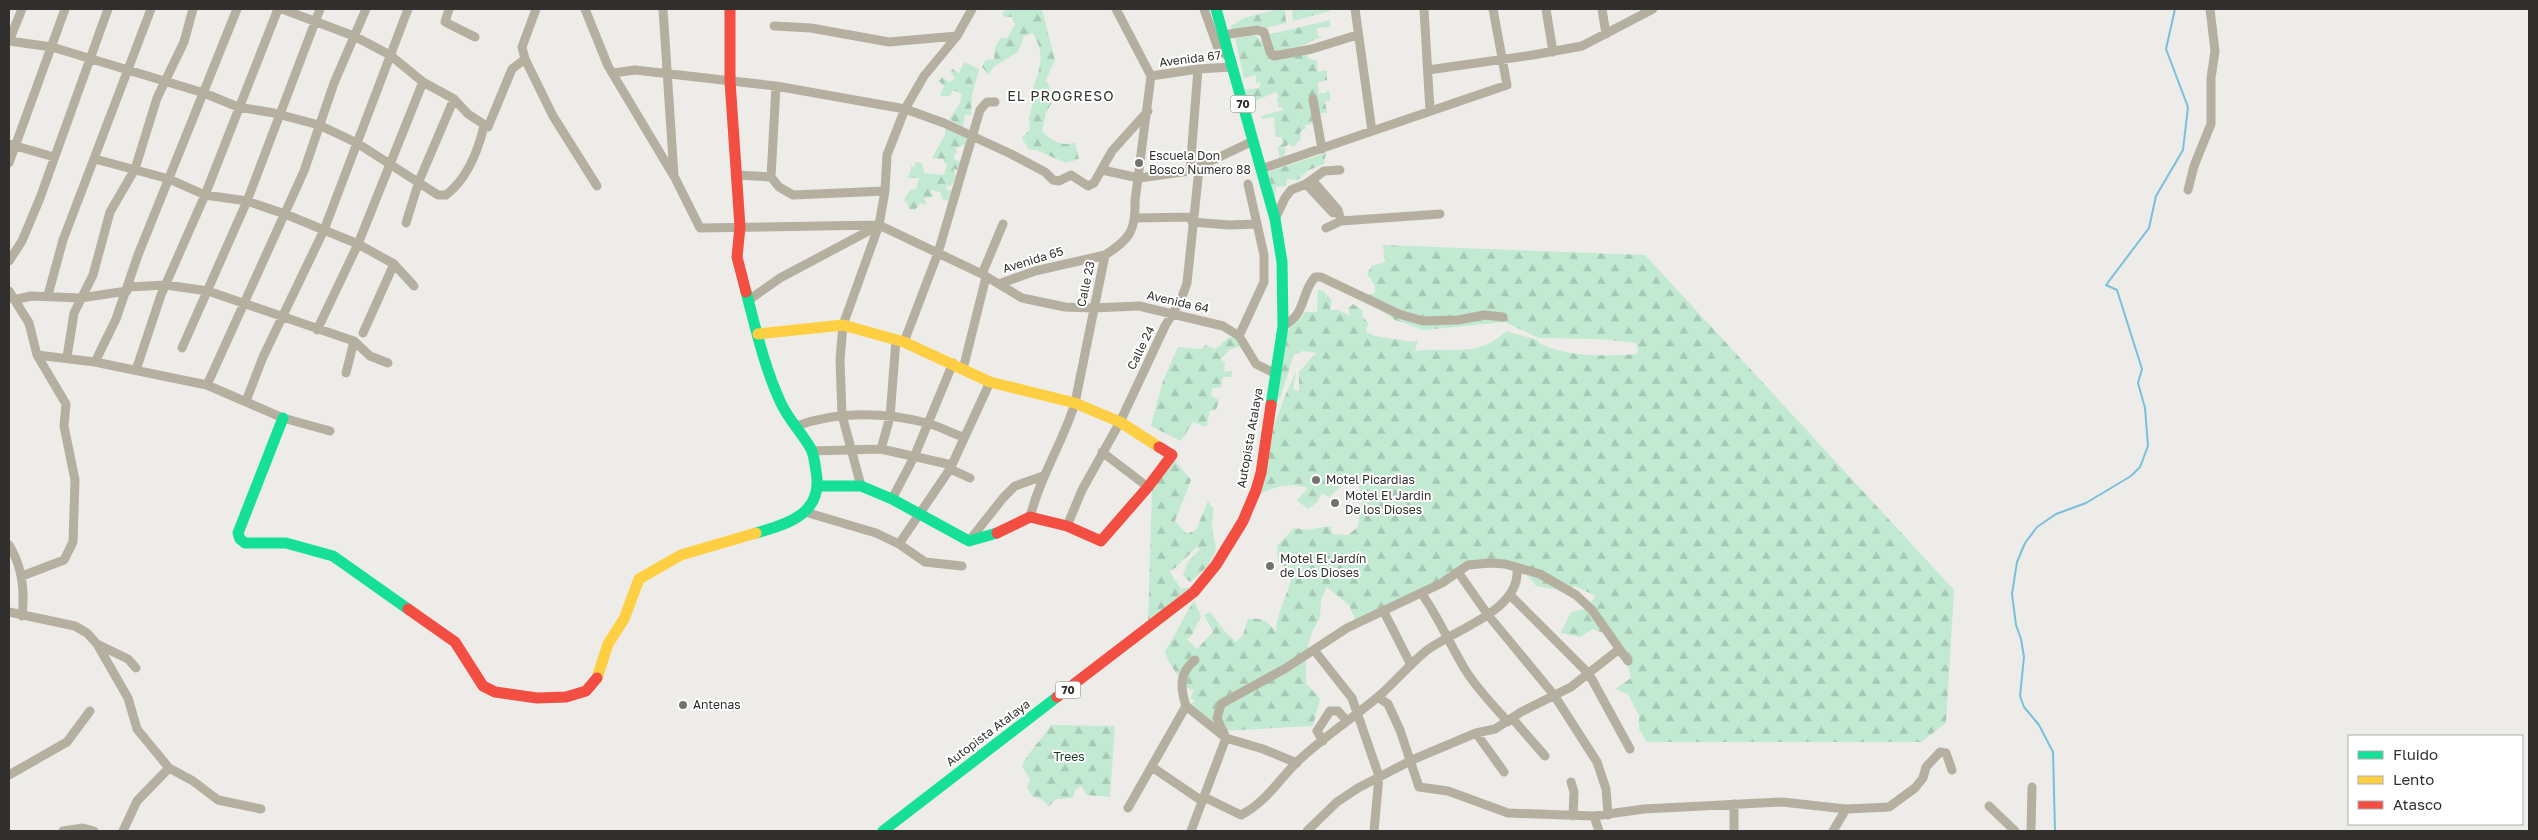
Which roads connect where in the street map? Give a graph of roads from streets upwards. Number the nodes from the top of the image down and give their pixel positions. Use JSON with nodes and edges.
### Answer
{"nodes":[{"id":1,"x":22,"y":9,"type":"edge"},
{"id":2,"x":65,"y":9,"type":"edge"},
{"id":3,"x":108,"y":9,"type":"edge"},
{"id":4,"x":151,"y":9,"type":"edge"},
{"id":5,"x":193,"y":9,"type":"edge"},
{"id":6,"x":236,"y":9,"type":"edge"},
{"id":7,"x":278,"y":9,"type":"edge"},
{"id":8,"x":283,"y":9,"type":"edge"},
{"id":9,"x":320,"y":9,"type":"edge"},
{"id":10,"x":366,"y":9,"type":"edge"},
{"id":11,"x":408,"y":9,"type":"edge"},
{"id":12,"x":449,"y":9,"type":"edge"},
{"id":13,"x":536,"y":9,"type":"edge"},
{"id":14,"x":585,"y":9,"type":"edge"},
{"id":15,"x":663,"y":9,"type":"edge"},
{"id":16,"x":730,"y":9,"type":"edge"},
{"id":17,"x":972,"y":9,"type":"edge"},
{"id":18,"x":1116,"y":9,"type":"edge"},
{"id":19,"x":1204,"y":9,"type":"edge"},
{"id":20,"x":1216,"y":9,"type":"edge"},
{"id":21,"x":1354,"y":9,"type":"edge"},
{"id":22,"x":1424,"y":9,"type":"edge"},
{"id":23,"x":1493,"y":9,"type":"edge"},
{"id":24,"x":1546,"y":9,"type":"edge"},
{"id":25,"x":1602,"y":9,"type":"edge"},
{"id":26,"x":1652,"y":9,"type":"edge"},
{"id":27,"x":2210,"y":9,"type":"edge"},
{"id":28,"x":315,"y":21,"type":"junction"},
{"id":29,"x":774,"y":26,"type":"dead end"},
{"id":30,"x":1606,"y":34,"type":"junction"},
{"id":31,"x":1223,"y":35,"type":"junction"},
{"id":32,"x":1357,"y":35,"type":"junction"},
{"id":33,"x":354,"y":36,"type":"junction"},
{"id":34,"x":958,"y":36,"type":"junction"},
{"id":35,"x":475,"y":37,"type":"dead end"},
{"id":36,"x":9,"y":41,"type":"edge"},
{"id":37,"x":52,"y":47,"type":"junction"},
{"id":38,"x":1553,"y":52,"type":"junction"},
{"id":39,"x":390,"y":55,"type":"junction"},
{"id":40,"x":1503,"y":58,"type":"junction"},
{"id":41,"x":525,"y":59,"type":"junction"},
{"id":42,"x":88,"y":60,"type":"junction"},
{"id":43,"x":1230,"y":62,"type":"junction"},
{"id":44,"x":1198,"y":69,"type":"junction"},
{"id":45,"x":1428,"y":70,"type":"junction"},
{"id":46,"x":129,"y":71,"type":"junction"},
{"id":47,"x":613,"y":73,"type":"junction"},
{"id":48,"x":668,"y":74,"type":"junction"},
{"id":49,"x":1151,"y":76,"type":"junction"},
{"id":50,"x":165,"y":80,"type":"junction"},
{"id":51,"x":730,"y":81,"type":"junction"},
{"id":52,"x":423,"y":82,"type":"junction"},
{"id":53,"x":776,"y":86,"type":"junction"},
{"id":54,"x":204,"y":93,"type":"junction"},
{"id":55,"x":454,"y":99,"type":"junction"},
{"id":56,"x":1313,"y":99,"type":"dead end"},
{"id":57,"x":996,"y":102,"type":"dead end"},
{"id":58,"x":238,"y":107,"type":"junction"},
{"id":59,"x":905,"y":109,"type":"junction"},
{"id":60,"x":1148,"y":111,"type":"junction"},
{"id":61,"x":1430,"y":111,"type":"junction"},
{"id":62,"x":280,"y":114,"type":"junction"},
{"id":63,"x":319,"y":125,"type":"junction"},
{"id":64,"x":484,"y":126,"type":"junction"},
{"id":65,"x":1372,"y":131,"type":"junction"},
{"id":66,"x":973,"y":138,"type":"junction"},
{"id":67,"x":1253,"y":141,"type":"junction"},
{"id":68,"x":357,"y":143,"type":"junction"},
{"id":69,"x":13,"y":145,"type":"edge"},
{"id":70,"x":1322,"y":149,"type":"junction"},
{"id":71,"x":54,"y":157,"type":"junction"},
{"id":72,"x":95,"y":158,"type":"junction"},
{"id":73,"x":390,"y":162,"type":"junction"},
{"id":74,"x":9,"y":163,"type":"edge"},
{"id":75,"x":134,"y":169,"type":"junction"},
{"id":76,"x":1261,"y":169,"type":"junction"},
{"id":77,"x":1102,"y":170,"type":"junction"},
{"id":78,"x":1195,"y":170,"type":"junction"},
{"id":79,"x":1340,"y":170,"type":"dead end"},
{"id":80,"x":736,"y":175,"type":"junction"},
{"id":81,"x":771,"y":177,"type":"junction"},
{"id":82,"x":675,"y":178,"type":"junction"},
{"id":83,"x":1140,"y":178,"type":"junction"},
{"id":84,"x":169,"y":180,"type":"junction"},
{"id":85,"x":420,"y":181,"type":"junction"},
{"id":86,"x":1309,"y":182,"type":"junction"},
{"id":87,"x":1248,"y":184,"type":"dead end"},
{"id":88,"x":597,"y":186,"type":"dead end"},
{"id":89,"x":2188,"y":190,"type":"dead end"},
{"id":90,"x":885,"y":191,"type":"junction"},
{"id":91,"x":205,"y":195,"type":"junction"},
{"id":92,"x":247,"y":201,"type":"junction"},
{"id":93,"x":286,"y":214,"type":"junction"},
{"id":94,"x":1440,"y":214,"type":"dead end"},
{"id":95,"x":1136,"y":218,"type":"junction"},
{"id":96,"x":1340,"y":218,"type":"junction"},
{"id":97,"x":1192,"y":219,"type":"junction"},
{"id":98,"x":1275,"y":219,"type":"junction"},
{"id":99,"x":406,"y":223,"type":"dead end"},
{"id":100,"x":1004,"y":224,"type":"dead end"},
{"id":101,"x":1257,"y":224,"type":"junction"},
{"id":102,"x":879,"y":225,"type":"junction"},
{"id":103,"x":740,"y":227,"type":"junction"},
{"id":104,"x":1326,"y":228,"type":"dead end"},
{"id":105,"x":324,"y":230,"type":"junction"},
{"id":106,"x":358,"y":244,"type":"junction"},
{"id":107,"x":938,"y":252,"type":"junction"},
{"id":108,"x":1105,"y":255,"type":"junction"},
{"id":109,"x":9,"y":262,"type":"edge"},
{"id":110,"x":394,"y":264,"type":"junction"},
{"id":111,"x":984,"y":275,"type":"junction"},
{"id":112,"x":999,"y":284,"type":"junction"},
{"id":113,"x":166,"y":286,"type":"junction"},
{"id":114,"x":414,"y":286,"type":"dead end"},
{"id":115,"x":128,"y":289,"type":"junction"},
{"id":116,"x":9,"y":291,"type":"edge"},
{"id":117,"x":208,"y":291,"type":"junction"},
{"id":118,"x":48,"y":296,"type":"junction"},
{"id":119,"x":80,"y":298,"type":"junction"},
{"id":120,"x":14,"y":300,"type":"junction"},
{"id":121,"x":749,"y":300,"type":"junction"},
{"id":122,"x":244,"y":302,"type":"junction"},
{"id":123,"x":1093,"y":308,"type":"junction"},
{"id":124,"x":1173,"y":313,"type":"junction"},
{"id":125,"x":284,"y":316,"type":"junction"},
{"id":126,"x":1503,"y":317,"type":"dead end"},
{"id":127,"x":843,"y":326,"type":"junction"},
{"id":128,"x":1283,"y":326,"type":"junction"},
{"id":129,"x":317,"y":330,"type":"junction"},
{"id":130,"x":363,"y":333,"type":"dead end"},
{"id":131,"x":758,"y":334,"type":"junction"},
{"id":132,"x":1239,"y":336,"type":"junction"},
{"id":133,"x":900,"y":341,"type":"junction"},
{"id":134,"x":354,"y":342,"type":"junction"},
{"id":135,"x":182,"y":348,"type":"dead end"},
{"id":136,"x":37,"y":355,"type":"junction"},
{"id":137,"x":67,"y":357,"type":"junction"},
{"id":138,"x":95,"y":362,"type":"junction"},
{"id":139,"x":388,"y":363,"type":"dead end"},
{"id":140,"x":953,"y":363,"type":"junction"},
{"id":141,"x":964,"y":369,"type":"junction"},
{"id":142,"x":136,"y":370,"type":"junction"},
{"id":143,"x":346,"y":373,"type":"dead end"},
{"id":144,"x":1276,"y":374,"type":"junction"},
{"id":145,"x":990,"y":382,"type":"junction"},
{"id":146,"x":207,"y":385,"type":"junction"},
{"id":147,"x":246,"y":401,"type":"junction"},
{"id":148,"x":1075,"y":403,"type":"junction"},
{"id":149,"x":842,"y":415,"type":"junction"},
{"id":150,"x":890,"y":417,"type":"junction"},
{"id":151,"x":283,"y":418,"type":"junction"},
{"id":152,"x":1120,"y":422,"type":"junction"},
{"id":153,"x":927,"y":423,"type":"junction"},
{"id":154,"x":797,"y":426,"type":"junction"},
{"id":155,"x":330,"y":432,"type":"dead end"},
{"id":156,"x":963,"y":437,"type":"junction"},
{"id":157,"x":850,"y":449,"type":"junction"},
{"id":158,"x":881,"y":449,"type":"junction"},
{"id":159,"x":812,"y":451,"type":"junction"},
{"id":160,"x":1102,"y":452,"type":"junction"},
{"id":161,"x":914,"y":457,"type":"junction"},
{"id":162,"x":951,"y":467,"type":"junction"},
{"id":163,"x":1043,"y":476,"type":"junction"},
{"id":164,"x":970,"y":478,"type":"dead end"},
{"id":165,"x":819,"y":486,"type":"junction"},
{"id":166,"x":861,"y":486,"type":"junction"},
{"id":167,"x":1148,"y":487,"type":"junction"},
{"id":168,"x":892,"y":500,"type":"junction"},
{"id":169,"x":805,"y":512,"type":"junction"},
{"id":170,"x":918,"y":515,"type":"junction"},
{"id":171,"x":1030,"y":517,"type":"junction"},
{"id":172,"x":1067,"y":526,"type":"junction"},
{"id":173,"x":969,"y":541,"type":"junction"},
{"id":174,"x":899,"y":544,"type":"junction"},
{"id":175,"x":9,"y":545,"type":"edge"},
{"id":176,"x":962,"y":566,"type":"dead end"},
{"id":177,"x":1517,"y":569,"type":"junction"},
{"id":178,"x":1458,"y":572,"type":"junction"},
{"id":179,"x":22,"y":576,"type":"junction"},
{"id":180,"x":1422,"y":594,"type":"junction"},
{"id":181,"x":1510,"y":594,"type":"junction"},
{"id":182,"x":1383,"y":610,"type":"junction"},
{"id":183,"x":9,"y":612,"type":"edge"},
{"id":184,"x":1488,"y":615,"type":"junction"},
{"id":185,"x":22,"y":616,"type":"junction"},
{"id":186,"x":1447,"y":638,"type":"junction"},
{"id":187,"x":97,"y":644,"type":"junction"},
{"id":188,"x":1314,"y":650,"type":"junction"},
{"id":189,"x":1618,"y":650,"type":"junction"},
{"id":190,"x":1195,"y":660,"type":"dead end"},
{"id":191,"x":1628,"y":661,"type":"dead end"},
{"id":192,"x":1411,"y":665,"type":"junction"},
{"id":193,"x":136,"y":668,"type":"dead end"},
{"id":194,"x":1589,"y":674,"type":"junction"},
{"id":195,"x":1554,"y":695,"type":"junction"},
{"id":196,"x":1378,"y":697,"type":"junction"},
{"id":197,"x":1186,"y":706,"type":"junction"},
{"id":198,"x":90,"y":711,"type":"dead end"},
{"id":199,"x":1358,"y":713,"type":"junction"},
{"id":200,"x":1510,"y":720,"type":"junction"},
{"id":201,"x":1347,"y":721,"type":"junction"},
{"id":202,"x":1476,"y":733,"type":"junction"},
{"id":203,"x":1226,"y":738,"type":"junction"},
{"id":204,"x":1323,"y":741,"type":"junction"},
{"id":205,"x":1630,"y":749,"type":"dead end"},
{"id":206,"x":1545,"y":756,"type":"dead end"},
{"id":207,"x":1412,"y":760,"type":"junction"},
{"id":208,"x":1297,"y":762,"type":"junction"},
{"id":209,"x":1152,"y":767,"type":"junction"},
{"id":210,"x":169,"y":768,"type":"junction"},
{"id":211,"x":1952,"y":770,"type":"dead end"},
{"id":212,"x":1504,"y":772,"type":"dead end"},
{"id":213,"x":9,"y":776,"type":"edge"},
{"id":214,"x":1380,"y":776,"type":"junction"},
{"id":215,"x":1570,"y":782,"type":"dead end"},
{"id":216,"x":2032,"y":788,"type":"dead end"},
{"id":217,"x":1203,"y":799,"type":"junction"},
{"id":218,"x":1734,"y":804,"type":"junction"},
{"id":219,"x":1989,"y":806,"type":"dead end"},
{"id":220,"x":261,"y":808,"type":"dead end"},
{"id":221,"x":1128,"y":808,"type":"dead end"},
{"id":222,"x":1846,"y":809,"type":"junction"},
{"id":223,"x":1608,"y":815,"type":"junction"},
{"id":224,"x":1573,"y":816,"type":"junction"},
{"id":225,"x":1594,"y":816,"type":"junction"},
{"id":226,"x":63,"y":831,"type":"edge"},
{"id":227,"x":94,"y":831,"type":"edge"},
{"id":228,"x":124,"y":831,"type":"edge"},
{"id":229,"x":883,"y":831,"type":"edge"},
{"id":230,"x":1191,"y":831,"type":"edge"},
{"id":231,"x":1307,"y":831,"type":"edge"},
{"id":232,"x":1374,"y":831,"type":"edge"},
{"id":233,"x":1599,"y":831,"type":"edge"},
{"id":234,"x":1734,"y":831,"type":"edge"},
{"id":235,"x":1833,"y":831,"type":"edge"},
{"id":236,"x":2016,"y":831,"type":"edge"},
{"id":237,"x":2031,"y":831,"type":"edge"}],
"edges":[{"from":1,"to":36,"type":"street"},
{"from":2,"to":37,"type":"street"},
{"from":3,"to":42,"type":"street"},
{"from":4,"to":46,"type":"street"},
{"from":5,"to":50,"type":"street"},
{"from":6,"to":54,"type":"street"},
{"from":7,"to":58,"type":"street"},
{"from":8,"to":28,"type":"street"},
{"from":9,"to":28,"type":"street"},
{"from":10,"to":33,"type":"street"},
{"from":11,"to":39,"type":"street"},
{"from":12,"to":35,"type":"street"},
{"from":13,"to":41,"type":"street"},
{"from":14,"to":47,"type":"street"},
{"from":15,"to":48,"type":"street"},
{"from":16,"to":51,"type":"street"},
{"from":17,"to":34,"type":"street"},
{"from":18,"to":49,"type":"street"},
{"from":19,"to":43,"type":"street"},
{"from":20,"to":31,"type":"street","name":"Autopista Atalaya","number":"70"},
{"from":21,"to":32,"type":"street"},
{"from":22,"to":45,"type":"street"},
{"from":23,"to":40,"type":"street"},
{"from":24,"to":38,"type":"street"},
{"from":25,"to":30,"type":"street"},
{"from":26,"to":30,"type":"street"},
{"from":27,"to":89,"type":"street"},
{"from":28,"to":33,"type":"street"},
{"from":28,"to":62,"type":"street"},
{"from":29,"to":34,"type":"street"},
{"from":30,"to":38,"type":"street"},
{"from":31,"to":32,"type":"street"},
{"from":31,"to":43,"type":"street","name":"Autopista Atalaya","number":"70"},
{"from":32,"to":65,"type":"street"},
{"from":33,"to":39,"type":"street"},
{"from":33,"to":63,"type":"street"},
{"from":34,"to":59,"type":"street"},
{"from":36,"to":37,"type":"street"},
{"from":37,"to":42,"type":"street"},
{"from":37,"to":69,"type":"street"},
{"from":38,"to":40,"type":"street"},
{"from":39,"to":52,"type":"street"},
{"from":39,"to":68,"type":"street"},
{"from":40,"to":45,"type":"street"},
{"from":40,"to":61,"type":"street"},
{"from":41,"to":64,"type":"street"},
{"from":41,"to":88,"type":"street"},
{"from":42,"to":46,"type":"street"},
{"from":42,"to":71,"type":"street"},
{"from":43,"to":44,"type":"street","name":"Avenida 67"},
{"from":43,"to":67,"type":"street","name":"Autopista Atalaya","number":"70"},
{"from":44,"to":49,"type":"street","name":"Avenida 67"},
{"from":44,"to":78,"type":"street","name":"Calle 24"},
{"from":45,"to":61,"type":"street"},
{"from":46,"to":50,"type":"street"},
{"from":46,"to":72,"type":"street"},
{"from":47,"to":48,"type":"street"},
{"from":47,"to":82,"type":"street"},
{"from":48,"to":51,"type":"street"},
{"from":48,"to":82,"type":"street"},
{"from":49,"to":60,"type":"street","name":"Calle 23"},
{"from":50,"to":54,"type":"street"},
{"from":50,"to":75,"type":"street"},
{"from":51,"to":53,"type":"street"},
{"from":51,"to":80,"type":"street"},
{"from":52,"to":55,"type":"street"},
{"from":52,"to":73,"type":"street"},
{"from":53,"to":59,"type":"street"},
{"from":53,"to":81,"type":"street"},
{"from":54,"to":58,"type":"street"},
{"from":54,"to":84,"type":"street"},
{"from":55,"to":64,"type":"street"},
{"from":55,"to":85,"type":"street"},
{"from":56,"to":70,"type":"street"},
{"from":57,"to":66,"type":"street"},
{"from":58,"to":62,"type":"street"},
{"from":58,"to":91,"type":"street"},
{"from":59,"to":66,"type":"street"},
{"from":59,"to":90,"type":"street"},
{"from":60,"to":77,"type":"street"},
{"from":60,"to":83,"type":"street","name":"Calle 23"},
{"from":61,"to":65,"type":"street"},
{"from":62,"to":63,"type":"street"},
{"from":62,"to":92,"type":"street"},
{"from":63,"to":68,"type":"street"},
{"from":63,"to":93,"type":"street"},
{"from":64,"to":85,"type":"street"},
{"from":65,"to":70,"type":"street"},
{"from":66,"to":77,"type":"street"},
{"from":66,"to":107,"type":"street"},
{"from":67,"to":76,"type":"street","name":"Autopista Atalaya","number":"70"},
{"from":67,"to":78,"type":"street"},
{"from":68,"to":73,"type":"street"},
{"from":68,"to":105,"type":"street"},
{"from":69,"to":71,"type":"street"},
{"from":69,"to":74,"type":"street"},
{"from":70,"to":76,"type":"street"},
{"from":71,"to":109,"type":"street"},
{"from":72,"to":75,"type":"street"},
{"from":72,"to":118,"type":"street"},
{"from":73,"to":85,"type":"street"},
{"from":73,"to":106,"type":"street"},
{"from":75,"to":84,"type":"street"},
{"from":75,"to":119,"type":"street"},
{"from":76,"to":98,"type":"street","name":"Autopista Atalaya","number":"70"},
{"from":77,"to":83,"type":"street"},
{"from":78,"to":83,"type":"street"},
{"from":78,"to":97,"type":"street","name":"Calle 24"},
{"from":79,"to":86,"type":"street"},
{"from":80,"to":81,"type":"street"},
{"from":80,"to":103,"type":"street"},
{"from":81,"to":90,"type":"street"},
{"from":82,"to":103,"type":"street"},
{"from":83,"to":95,"type":"street","name":"Calle 23"},
{"from":84,"to":91,"type":"street"},
{"from":84,"to":115,"type":"street"},
{"from":85,"to":99,"type":"street"},
{"from":86,"to":96,"type":"street"},
{"from":86,"to":98,"type":"street"},
{"from":87,"to":101,"type":"street"},
{"from":90,"to":102,"type":"street"},
{"from":91,"to":92,"type":"street"},
{"from":91,"to":113,"type":"street"},
{"from":92,"to":93,"type":"street"},
{"from":92,"to":117,"type":"street"},
{"from":93,"to":105,"type":"street"},
{"from":93,"to":122,"type":"street"},
{"from":94,"to":96,"type":"street"},
{"from":95,"to":97,"type":"street"},
{"from":95,"to":108,"type":"street","name":"Calle 23"},
{"from":96,"to":104,"type":"street"},
{"from":97,"to":101,"type":"street"},
{"from":97,"to":124,"type":"street","name":"Calle 24"},
{"from":98,"to":128,"type":"street","name":"Autopista Atalaya","number":"70"},
{"from":100,"to":111,"type":"street"},
{"from":101,"to":132,"type":"street"},
{"from":102,"to":103,"type":"street"},
{"from":102,"to":107,"type":"street","name":"Avenida 64"},
{"from":102,"to":121,"type":"street"},
{"from":102,"to":127,"type":"street"},
{"from":103,"to":121,"type":"street"},
{"from":105,"to":106,"type":"street"},
{"from":105,"to":125,"type":"street"},
{"from":106,"to":110,"type":"street"},
{"from":106,"to":129,"type":"street"},
{"from":107,"to":111,"type":"street","name":"Avenida 64"},
{"from":107,"to":133,"type":"street"},
{"from":108,"to":112,"type":"street","name":"Avenida 65"},
{"from":108,"to":123,"type":"street","name":"Calle 23"},
{"from":110,"to":114,"type":"street"},
{"from":110,"to":130,"type":"street"},
{"from":111,"to":112,"type":"street","name":"Avenida 64"},
{"from":111,"to":141,"type":"street"},
{"from":112,"to":123,"type":"street","name":"Avenida 64"},
{"from":113,"to":115,"type":"street"},
{"from":113,"to":117,"type":"street"},
{"from":113,"to":142,"type":"street"},
{"from":115,"to":119,"type":"street"},
{"from":115,"to":138,"type":"street"},
{"from":116,"to":120,"type":"street"},
{"from":117,"to":122,"type":"street"},
{"from":117,"to":135,"type":"street"},
{"from":118,"to":119,"type":"street"},
{"from":118,"to":120,"type":"street"},
{"from":119,"to":137,"type":"street"},
{"from":120,"to":136,"type":"street"},
{"from":121,"to":131,"type":"street"},
{"from":122,"to":125,"type":"street"},
{"from":122,"to":146,"type":"street"},
{"from":123,"to":124,"type":"street","name":"Avenida 64"},
{"from":123,"to":148,"type":"street","name":"Calle 23"},
{"from":124,"to":132,"type":"street","name":"Avenida 64"},
{"from":124,"to":152,"type":"street","name":"Calle 24"},
{"from":125,"to":129,"type":"street"},
{"from":125,"to":147,"type":"street"},
{"from":126,"to":128,"type":"street"},
{"from":127,"to":131,"type":"street"},
{"from":127,"to":133,"type":"street"},
{"from":127,"to":149,"type":"street"},
{"from":128,"to":144,"type":"street","name":"Autopista Atalaya","number":"70"},
{"from":129,"to":134,"type":"street"},
{"from":131,"to":154,"type":"street"},
{"from":132,"to":144,"type":"street"},
{"from":133,"to":140,"type":"street"},
{"from":133,"to":150,"type":"street"},
{"from":134,"to":139,"type":"street"},
{"from":134,"to":143,"type":"street"},
{"from":136,"to":137,"type":"street"},
{"from":136,"to":179,"type":"street"},
{"from":137,"to":138,"type":"street"},
{"from":138,"to":142,"type":"street"},
{"from":140,"to":141,"type":"street"},
{"from":140,"to":153,"type":"street"},
{"from":141,"to":145,"type":"street"},
{"from":142,"to":146,"type":"street"},
{"from":144,"to":229,"type":"street","name":"Autopista Atalaya","number":"70"},
{"from":145,"to":148,"type":"street"},
{"from":145,"to":156,"type":"street"},
{"from":146,"to":147,"type":"street"},
{"from":147,"to":151,"type":"street"},
{"from":148,"to":152,"type":"street"},
{"from":148,"to":163,"type":"street","name":"Calle 23"},
{"from":149,"to":150,"type":"street"},
{"from":149,"to":154,"type":"street"},
{"from":149,"to":157,"type":"street"},
{"from":150,"to":153,"type":"street"},
{"from":150,"to":158,"type":"street"},
{"from":151,"to":155,"type":"street"},
{"from":151,"to":169,"type":"street"},
{"from":152,"to":160,"type":"street","name":"Calle 24"},
{"from":152,"to":167,"type":"street"},
{"from":153,"to":156,"type":"street"},
{"from":153,"to":161,"type":"street"},
{"from":154,"to":159,"type":"street"},
{"from":156,"to":162,"type":"street"},
{"from":157,"to":158,"type":"street"},
{"from":157,"to":159,"type":"street"},
{"from":157,"to":166,"type":"street"},
{"from":158,"to":161,"type":"street"},
{"from":159,"to":165,"type":"street"},
{"from":160,"to":167,"type":"street"},
{"from":160,"to":172,"type":"street","name":"Calle 24"},
{"from":161,"to":162,"type":"street"},
{"from":161,"to":168,"type":"street"},
{"from":162,"to":164,"type":"street"},
{"from":162,"to":170,"type":"street"},
{"from":163,"to":171,"type":"street","name":"Calle 23"},
{"from":163,"to":173,"type":"street"},
{"from":165,"to":166,"type":"street"},
{"from":165,"to":169,"type":"street"},
{"from":166,"to":168,"type":"street"},
{"from":167,"to":172,"type":"street"},
{"from":168,"to":170,"type":"street"},
{"from":169,"to":174,"type":"street"},
{"from":170,"to":173,"type":"street"},
{"from":170,"to":174,"type":"street"},
{"from":171,"to":172,"type":"street"},
{"from":171,"to":173,"type":"street"},
{"from":174,"to":176,"type":"street"},
{"from":175,"to":179,"type":"street"},
{"from":177,"to":178,"type":"street"},
{"from":177,"to":181,"type":"street"},
{"from":177,"to":189,"type":"street"},
{"from":178,"to":180,"type":"street"},
{"from":178,"to":184,"type":"street"},
{"from":179,"to":185,"type":"street"},
{"from":180,"to":182,"type":"street"},
{"from":180,"to":186,"type":"street"},
{"from":181,"to":184,"type":"street"},
{"from":181,"to":194,"type":"street"},
{"from":182,"to":188,"type":"street"},
{"from":182,"to":192,"type":"street"},
{"from":183,"to":185,"type":"street"},
{"from":184,"to":186,"type":"street"},
{"from":184,"to":195,"type":"street"},
{"from":185,"to":187,"type":"street"},
{"from":186,"to":192,"type":"street"},
{"from":186,"to":200,"type":"street"},
{"from":187,"to":193,"type":"street"},
{"from":187,"to":210,"type":"street"},
{"from":188,"to":199,"type":"street"},
{"from":188,"to":203,"type":"street"},
{"from":189,"to":191,"type":"street"},
{"from":189,"to":194,"type":"street"},
{"from":190,"to":197,"type":"street"},
{"from":192,"to":196,"type":"street"},
{"from":194,"to":195,"type":"street"},
{"from":194,"to":205,"type":"street"},
{"from":195,"to":200,"type":"street"},
{"from":195,"to":223,"type":"street"},
{"from":196,"to":199,"type":"street"},
{"from":196,"to":207,"type":"street"},
{"from":197,"to":203,"type":"street"},
{"from":197,"to":209,"type":"street"},
{"from":198,"to":213,"type":"street"},
{"from":199,"to":201,"type":"street"},
{"from":199,"to":214,"type":"street"},
{"from":200,"to":202,"type":"street"},
{"from":200,"to":206,"type":"street"},
{"from":201,"to":204,"type":"street"},
{"from":201,"to":204,"type":"street"},
{"from":202,"to":207,"type":"street"},
{"from":202,"to":212,"type":"street"},
{"from":203,"to":208,"type":"street"},
{"from":203,"to":217,"type":"street"},
{"from":204,"to":208,"type":"street"},
{"from":207,"to":214,"type":"street"},
{"from":207,"to":224,"type":"street"},
{"from":208,"to":217,"type":"street"},
{"from":209,"to":217,"type":"street"},
{"from":209,"to":221,"type":"street"},
{"from":210,"to":220,"type":"street"},
{"from":210,"to":228,"type":"street"},
{"from":211,"to":222,"type":"street"},
{"from":214,"to":231,"type":"street"},
{"from":214,"to":232,"type":"street"},
{"from":215,"to":224,"type":"street"},
{"from":216,"to":237,"type":"street"},
{"from":217,"to":230,"type":"street"},
{"from":218,"to":222,"type":"street"},
{"from":218,"to":223,"type":"street"},
{"from":218,"to":234,"type":"street"},
{"from":219,"to":236,"type":"street"},
{"from":222,"to":235,"type":"street"},
{"from":223,"to":225,"type":"street"},
{"from":224,"to":225,"type":"street"},
{"from":225,"to":233,"type":"street"},
{"from":226,"to":227,"type":"street"}]}
